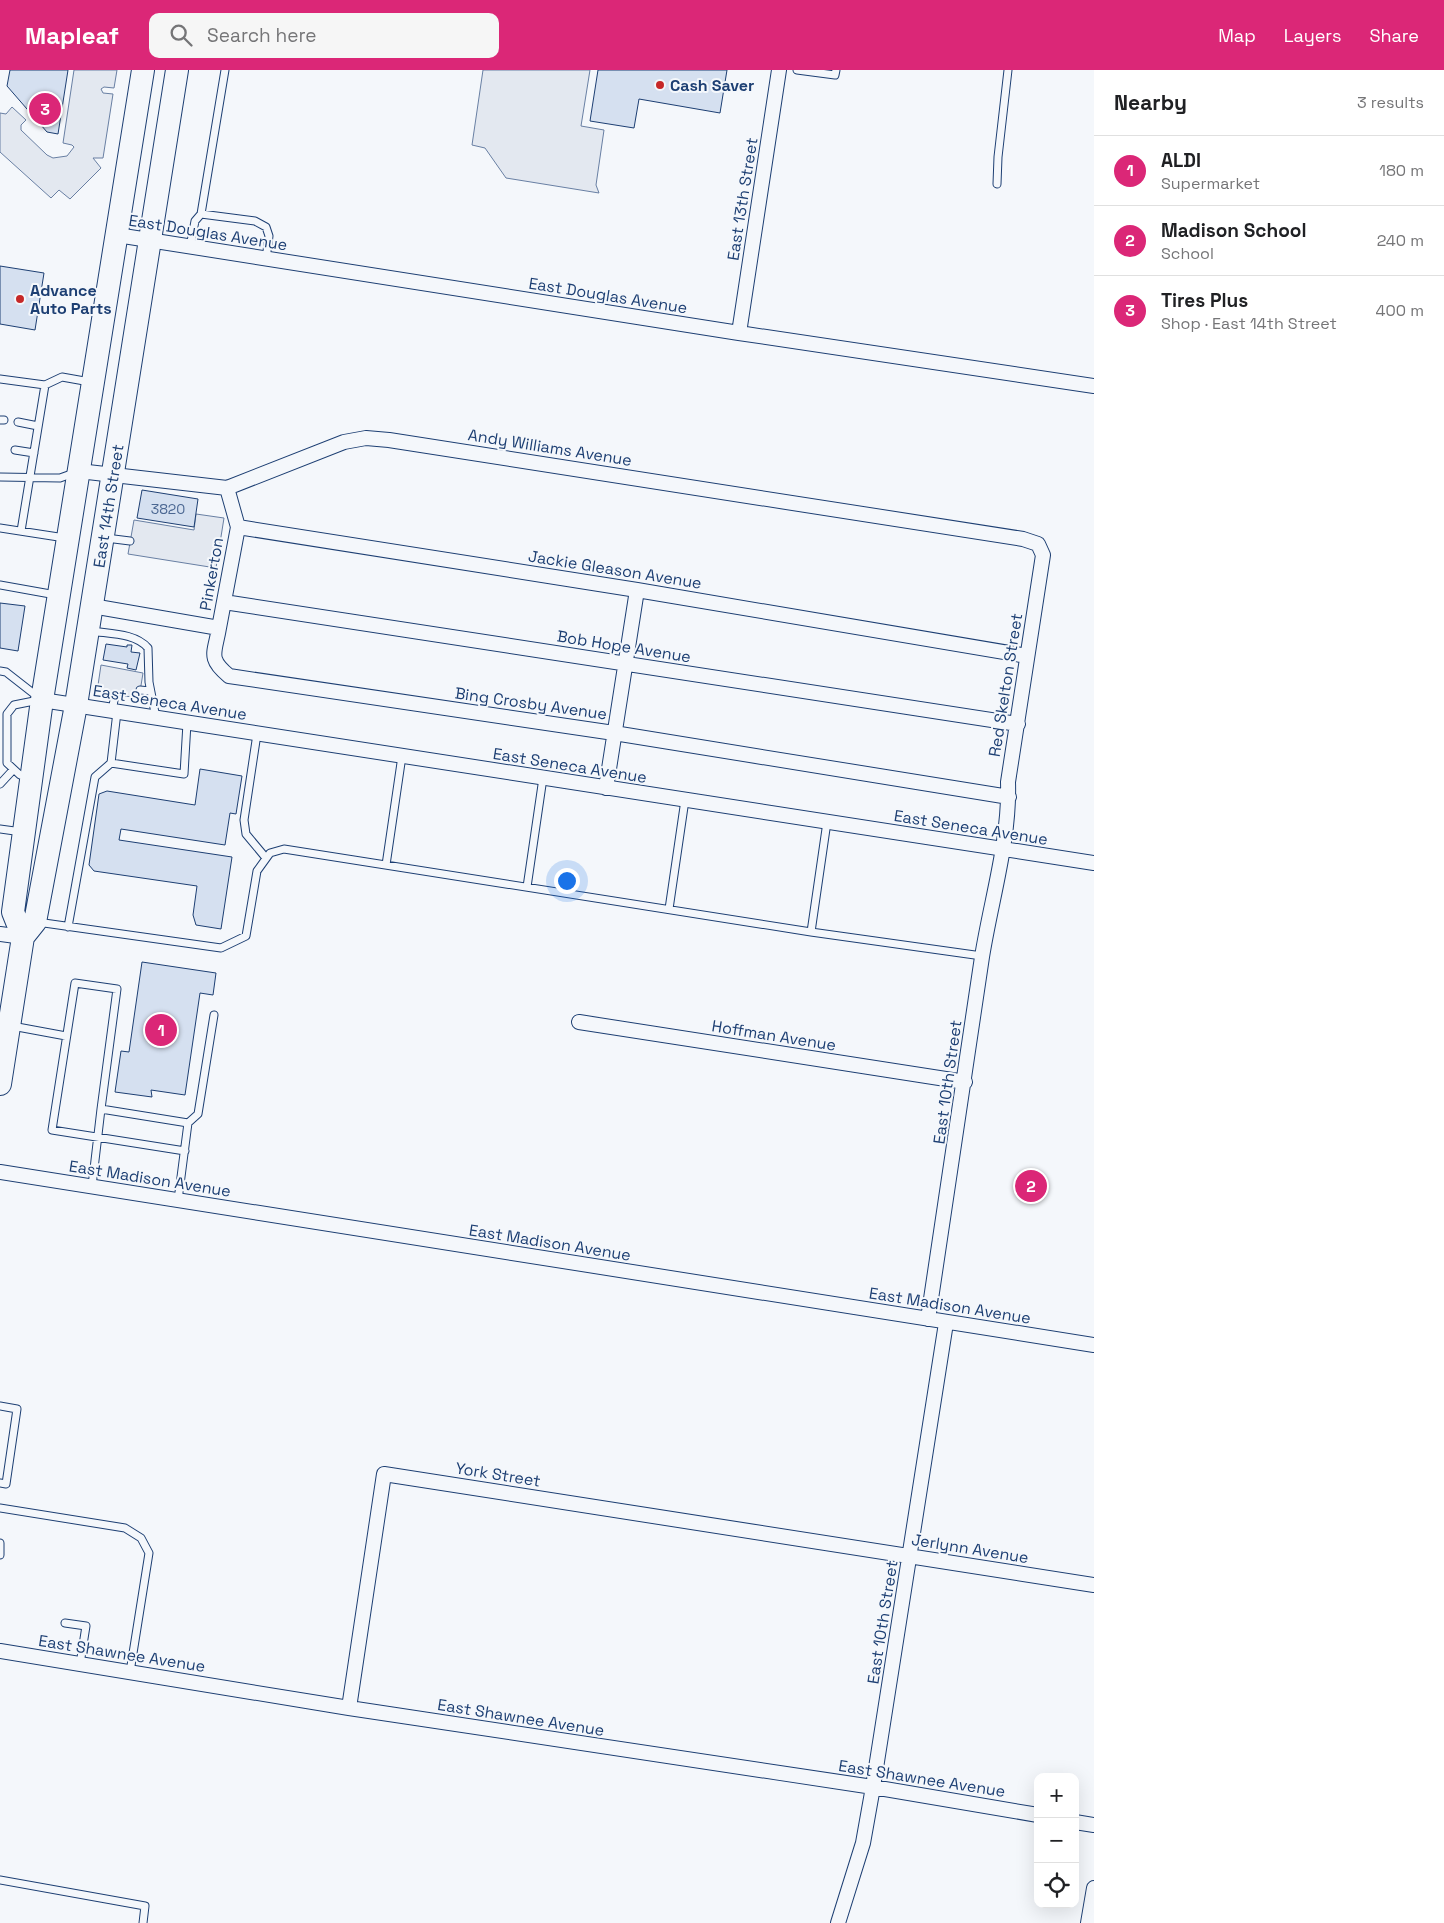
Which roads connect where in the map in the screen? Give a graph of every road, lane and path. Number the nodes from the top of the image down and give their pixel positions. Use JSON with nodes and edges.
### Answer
{"nodes":[{"id":1,"x":143,"y":70,"type":"edge"},
{"id":2,"x":177,"y":70,"type":"edge"},
{"id":3,"x":225,"y":70,"type":"edge"},
{"id":4,"x":779,"y":70,"type":"edge"},
{"id":5,"x":798,"y":70,"type":"edge"},
{"id":6,"x":836,"y":70,"type":"edge"},
{"id":7,"x":1008,"y":70,"type":"edge"},
{"id":8,"x":997,"y":184,"type":"dead end"},
{"id":9,"x":201,"y":214,"type":"junction"},
{"id":10,"x":117,"y":235,"type":"junction"},
{"id":11,"x":151,"y":240,"type":"junction"},
{"id":12,"x":190,"y":247,"type":"junction"},
{"id":13,"x":266,"y":259,"type":"junction"},
{"id":14,"x":739,"y":333,"type":"junction"},
{"id":15,"x":0,"y":379,"type":"edge"},
{"id":16,"x":93,"y":382,"type":"junction"},
{"id":17,"x":45,"y":385,"type":"junction"},
{"id":18,"x":1094,"y":386,"type":"edge"},
{"id":19,"x":18,"y":422,"type":"dead end"},
{"id":20,"x":38,"y":426,"type":"junction"},
{"id":21,"x":15,"y":450,"type":"dead end"},
{"id":22,"x":34,"y":453,"type":"junction"},
{"id":23,"x":79,"y":471,"type":"junction"},
{"id":24,"x":0,"y":476,"type":"edge"},
{"id":25,"x":113,"y":476,"type":"junction"},
{"id":26,"x":29,"y":477,"type":"junction"},
{"id":27,"x":227,"y":488,"type":"junction"},
{"id":28,"x":238,"y":527,"type":"junction"},
{"id":29,"x":0,"y":528,"type":"edge"},
{"id":30,"x":21,"y":531,"type":"junction"},
{"id":31,"x":103,"y":537,"type":"junction"},
{"id":32,"x":68,"y":538,"type":"junction"},
{"id":33,"x":1023,"y":538,"type":"joint"},
{"id":34,"x":130,"y":542,"type":"dead end"},
{"id":35,"x":0,"y":585,"type":"edge"},
{"id":36,"x":637,"y":590,"type":"junction"},
{"id":37,"x":59,"y":595,"type":"junction"},
{"id":38,"x":224,"y":602,"type":"junction"},
{"id":39,"x":92,"y":606,"type":"junction"},
{"id":40,"x":220,"y":628,"type":"junction"},
{"id":41,"x":88,"y":631,"type":"junction"},
{"id":42,"x":1027,"y":656,"type":"junction"},
{"id":43,"x":625,"y":664,"type":"junction"},
{"id":44,"x":0,"y":671,"type":"edge"},
{"id":45,"x":140,"y":690,"type":"dead end"},
{"id":46,"x":150,"y":691,"type":"junction"},
{"id":47,"x":115,"y":694,"type":"dead end"},
{"id":48,"x":42,"y":700,"type":"junction"},
{"id":49,"x":76,"y":705,"type":"junction"},
{"id":50,"x":115,"y":711,"type":"junction"},
{"id":51,"x":156,"y":718,"type":"junction"},
{"id":52,"x":187,"y":723,"type":"junction"},
{"id":53,"x":1018,"y":724,"type":"junction"},
{"id":54,"x":4,"y":729,"type":"edge"},
{"id":55,"x":614,"y":733,"type":"junction"},
{"id":56,"x":257,"y":734,"type":"junction"},
{"id":57,"x":402,"y":756,"type":"junction"},
{"id":58,"x":111,"y":763,"type":"junction"},
{"id":59,"x":23,"y":773,"type":"junction"},
{"id":60,"x":543,"y":778,"type":"junction"},
{"id":61,"x":0,"y":784,"type":"edge"},
{"id":62,"x":606,"y":788,"type":"junction"},
{"id":63,"x":1008,"y":797,"type":"junction"},
{"id":64,"x":685,"y":800,"type":"junction"},
{"id":65,"x":827,"y":822,"type":"junction"},
{"id":66,"x":0,"y":829,"type":"edge"},
{"id":67,"x":24,"y":833,"type":"junction"},
{"id":68,"x":1002,"y":850,"type":"junction"},
{"id":69,"x":266,"y":858,"type":"junction"},
{"id":70,"x":1094,"y":863,"type":"edge"},
{"id":71,"x":386,"y":865,"type":"junction"},
{"id":72,"x":526,"y":887,"type":"junction"},
{"id":73,"x":669,"y":908,"type":"junction"},
{"id":74,"x":68,"y":927,"type":"junction"},
{"id":75,"x":29,"y":930,"type":"junction"},
{"id":76,"x":811,"y":932,"type":"junction"},
{"id":77,"x":0,"y":934,"type":"edge"},
{"id":78,"x":982,"y":956,"type":"junction"},
{"id":79,"x":214,"y":1015,"type":"dead end"},
{"id":80,"x":579,"y":1022,"type":"dead end"},
{"id":81,"x":9,"y":1026,"type":"junction"},
{"id":82,"x":66,"y":1036,"type":"junction"},
{"id":83,"x":965,"y":1082,"type":"junction"},
{"id":84,"x":0,"y":1084,"type":"edge"},
{"id":85,"x":101,"y":1109,"type":"junction"},
{"id":86,"x":188,"y":1123,"type":"junction"},
{"id":87,"x":98,"y":1137,"type":"junction"},
{"id":88,"x":185,"y":1151,"type":"junction"},
{"id":89,"x":0,"y":1172,"type":"edge"},
{"id":90,"x":92,"y":1186,"type":"junction"},
{"id":91,"x":178,"y":1200,"type":"junction"},
{"id":92,"x":928,"y":1320,"type":"junction"},
{"id":93,"x":946,"y":1324,"type":"junction"},
{"id":94,"x":1094,"y":1346,"type":"edge"},
{"id":95,"x":0,"y":1406,"type":"edge"},
{"id":96,"x":0,"y":1483,"type":"edge"},
{"id":97,"x":0,"y":1508,"type":"edge"},
{"id":98,"x":0,"y":1543,"type":"edge"},
{"id":99,"x":841,"y":1544,"type":"joint"},
{"id":100,"x":0,"y":1555,"type":"edge"},
{"id":101,"x":910,"y":1557,"type":"junction"},
{"id":102,"x":1094,"y":1585,"type":"edge"},
{"id":103,"x":65,"y":1623,"type":"dead end"},
{"id":104,"x":0,"y":1651,"type":"edge"},
{"id":105,"x":80,"y":1664,"type":"junction"},
{"id":106,"x":130,"y":1672,"type":"junction"},
{"id":107,"x":349,"y":1708,"type":"junction"},
{"id":108,"x":873,"y":1787,"type":"junction"},
{"id":109,"x":1034,"y":1815,"type":"edge"},
{"id":110,"x":1079,"y":1823,"type":"edge"},
{"id":111,"x":1094,"y":1825,"type":"edge"},
{"id":112,"x":0,"y":1880,"type":"edge"},
{"id":113,"x":1094,"y":1888,"type":"edge"},
{"id":114,"x":143,"y":1923,"type":"edge"},
{"id":115,"x":838,"y":1923,"type":"edge"},
{"id":116,"x":1088,"y":1923,"type":"edge"}],
"edges":[{"from":1,"to":10,"type":"main road"},
{"from":2,"to":11,"type":"main road","name":"East 14th Street"},
{"from":3,"to":9,"type":"lane"},
{"from":4,"to":14,"type":"street","name":"East 13th Street"},
{"from":5,"to":6,"type":"lane"},
{"from":7,"to":8,"type":"lane"},
{"from":9,"to":12,"type":"lane"},
{"from":9,"to":13,"type":"lane"},
{"from":10,"to":11,"type":"street","name":"East Douglas Avenue"},
{"from":10,"to":16,"type":"main road"},
{"from":11,"to":12,"type":"street","name":"East Douglas Avenue"},
{"from":11,"to":25,"type":"main road","name":"East 14th Street"},
{"from":12,"to":13,"type":"street","name":"East Douglas Avenue"},
{"from":13,"to":14,"type":"street","name":"East Douglas Avenue"},
{"from":14,"to":18,"type":"street","name":"East Douglas Avenue"},
{"from":15,"to":17,"type":"lane"},
{"from":16,"to":17,"type":"lane"},
{"from":16,"to":23,"type":"main road"},
{"from":17,"to":20,"type":"lane"},
{"from":19,"to":20,"type":"lane"},
{"from":20,"to":22,"type":"lane"},
{"from":21,"to":22,"type":"lane"},
{"from":22,"to":26,"type":"lane"},
{"from":23,"to":25,"type":"street","name":"Andy Williams Avenue"},
{"from":23,"to":26,"type":"lane"},
{"from":23,"to":32,"type":"main road"},
{"from":24,"to":26,"type":"lane"},
{"from":25,"to":27,"type":"street","name":"Andy Williams Avenue"},
{"from":25,"to":31,"type":"main road","name":"East 14th Street"},
{"from":26,"to":30,"type":"lane"},
{"from":27,"to":28,"type":"street"},
{"from":27,"to":33,"type":"street","name":"Andy Williams Avenue"},
{"from":28,"to":36,"type":"street","name":"Jackie Gleason Avenue"},
{"from":28,"to":38,"type":"street","name":"Pinkerton"},
{"from":29,"to":30,"type":"lane"},
{"from":30,"to":32,"type":"lane"},
{"from":31,"to":34,"type":"lane"},
{"from":31,"to":39,"type":"main road","name":"East 14th Street"},
{"from":32,"to":37,"type":"main road"},
{"from":33,"to":42,"type":"street","name":"Red Skelton Street"},
{"from":35,"to":37,"type":"lane"},
{"from":36,"to":42,"type":"street","name":"Jackie Gleason Avenue"},
{"from":36,"to":43,"type":"street"},
{"from":37,"to":48,"type":"main road"},
{"from":38,"to":40,"type":"street","name":"Pinkerton"},
{"from":38,"to":43,"type":"street","name":"Bob Hope Avenue"},
{"from":39,"to":40,"type":"street"},
{"from":39,"to":41,"type":"main road","name":"East 14th Street"},
{"from":40,"to":55,"type":"street","name":"Bing Crosby Avenue"},
{"from":41,"to":46,"type":"lane"},
{"from":41,"to":49,"type":"main road","name":"East 14th Street"},
{"from":42,"to":53,"type":"street","name":"Red Skelton Street"},
{"from":43,"to":53,"type":"street","name":"Bob Hope Avenue"},
{"from":43,"to":55,"type":"street"},
{"from":44,"to":48,"type":"lane"},
{"from":45,"to":46,"type":"lane"},
{"from":46,"to":51,"type":"lane"},
{"from":47,"to":50,"type":"lane"},
{"from":48,"to":49,"type":"street","name":"East Seneca Avenue"},
{"from":48,"to":54,"type":"lane"},
{"from":48,"to":59,"type":"main road"},
{"from":49,"to":50,"type":"street","name":"East Seneca Avenue"},
{"from":49,"to":75,"type":"main road","name":"East 14th Street"},
{"from":50,"to":51,"type":"street","name":"East Seneca Avenue"},
{"from":50,"to":58,"type":"lane"},
{"from":51,"to":52,"type":"street","name":"East Seneca Avenue"},
{"from":52,"to":56,"type":"street","name":"East Seneca Avenue"},
{"from":52,"to":58,"type":"lane"},
{"from":53,"to":63,"type":"street","name":"Red Skelton Street"},
{"from":54,"to":59,"type":"lane"},
{"from":55,"to":62,"type":"street"},
{"from":55,"to":63,"type":"street","name":"Bing Crosby Avenue"},
{"from":56,"to":57,"type":"street","name":"East Seneca Avenue"},
{"from":56,"to":69,"type":"lane"},
{"from":57,"to":60,"type":"street","name":"East Seneca Avenue"},
{"from":57,"to":71,"type":"lane"},
{"from":58,"to":74,"type":"lane"},
{"from":59,"to":61,"type":"lane"},
{"from":59,"to":67,"type":"main road"},
{"from":60,"to":62,"type":"street","name":"East Seneca Avenue"},
{"from":60,"to":72,"type":"lane"},
{"from":62,"to":64,"type":"street","name":"East Seneca Avenue"},
{"from":63,"to":68,"type":"street","name":"Red Skelton Street"},
{"from":64,"to":65,"type":"street","name":"East Seneca Avenue"},
{"from":64,"to":73,"type":"lane"},
{"from":65,"to":68,"type":"street","name":"East Seneca Avenue"},
{"from":65,"to":76,"type":"lane"},
{"from":66,"to":67,"type":"lane"},
{"from":67,"to":75,"type":"main road"},
{"from":68,"to":70,"type":"street","name":"East Seneca Avenue"},
{"from":68,"to":78,"type":"street","name":"East 10th Street"},
{"from":69,"to":71,"type":"lane"},
{"from":69,"to":74,"type":"lane"},
{"from":71,"to":72,"type":"lane"},
{"from":72,"to":73,"type":"lane"},
{"from":73,"to":76,"type":"lane"},
{"from":74,"to":75,"type":"lane"},
{"from":75,"to":77,"type":"street"},
{"from":75,"to":81,"type":"main road","name":"East 14th Street"},
{"from":76,"to":78,"type":"lane"},
{"from":78,"to":83,"type":"street","name":"East 10th Street"},
{"from":79,"to":86,"type":"lane"},
{"from":80,"to":83,"type":"street","name":"Hoffman Avenue"},
{"from":81,"to":82,"type":"lane"},
{"from":81,"to":84,"type":"main road","name":"East 14th Street"},
{"from":82,"to":85,"type":"lane"},
{"from":82,"to":87,"type":"lane"},
{"from":83,"to":92,"type":"street","name":"East 10th Street"},
{"from":85,"to":86,"type":"lane"},
{"from":85,"to":87,"type":"lane"},
{"from":86,"to":88,"type":"lane"},
{"from":87,"to":88,"type":"lane"},
{"from":87,"to":90,"type":"lane"},
{"from":88,"to":91,"type":"lane"},
{"from":89,"to":90,"type":"street","name":"East Madison Avenue"},
{"from":90,"to":91,"type":"street","name":"East Madison Avenue"},
{"from":91,"to":92,"type":"street","name":"East Madison Avenue"},
{"from":92,"to":93,"type":"street","name":"East Madison Avenue"},
{"from":93,"to":94,"type":"street","name":"East Madison Avenue"},
{"from":93,"to":101,"type":"street","name":"East 10th Street"},
{"from":95,"to":96,"type":"lane"},
{"from":97,"to":106,"type":"lane"},
{"from":98,"to":100,"type":"lane"},
{"from":99,"to":101,"type":"street","name":"Jerlynn Avenue"},
{"from":99,"to":107,"type":"street","name":"York Street"},
{"from":101,"to":102,"type":"street","name":"Jerlynn Avenue"},
{"from":101,"to":108,"type":"street","name":"East 10th Street"},
{"from":103,"to":105,"type":"lane"},
{"from":104,"to":105,"type":"street","name":"East Shawnee Avenue"},
{"from":105,"to":106,"type":"street","name":"East Shawnee Avenue"},
{"from":106,"to":107,"type":"street","name":"East Shawnee Avenue"},
{"from":107,"to":108,"type":"street","name":"East Shawnee Avenue"},
{"from":108,"to":109,"type":"street","name":"East Shawnee Avenue"},
{"from":108,"to":115,"type":"street","name":"East 10th Street"},
{"from":110,"to":111,"type":"street"},
{"from":112,"to":114,"type":"lane"},
{"from":113,"to":116,"type":"street"}]}
